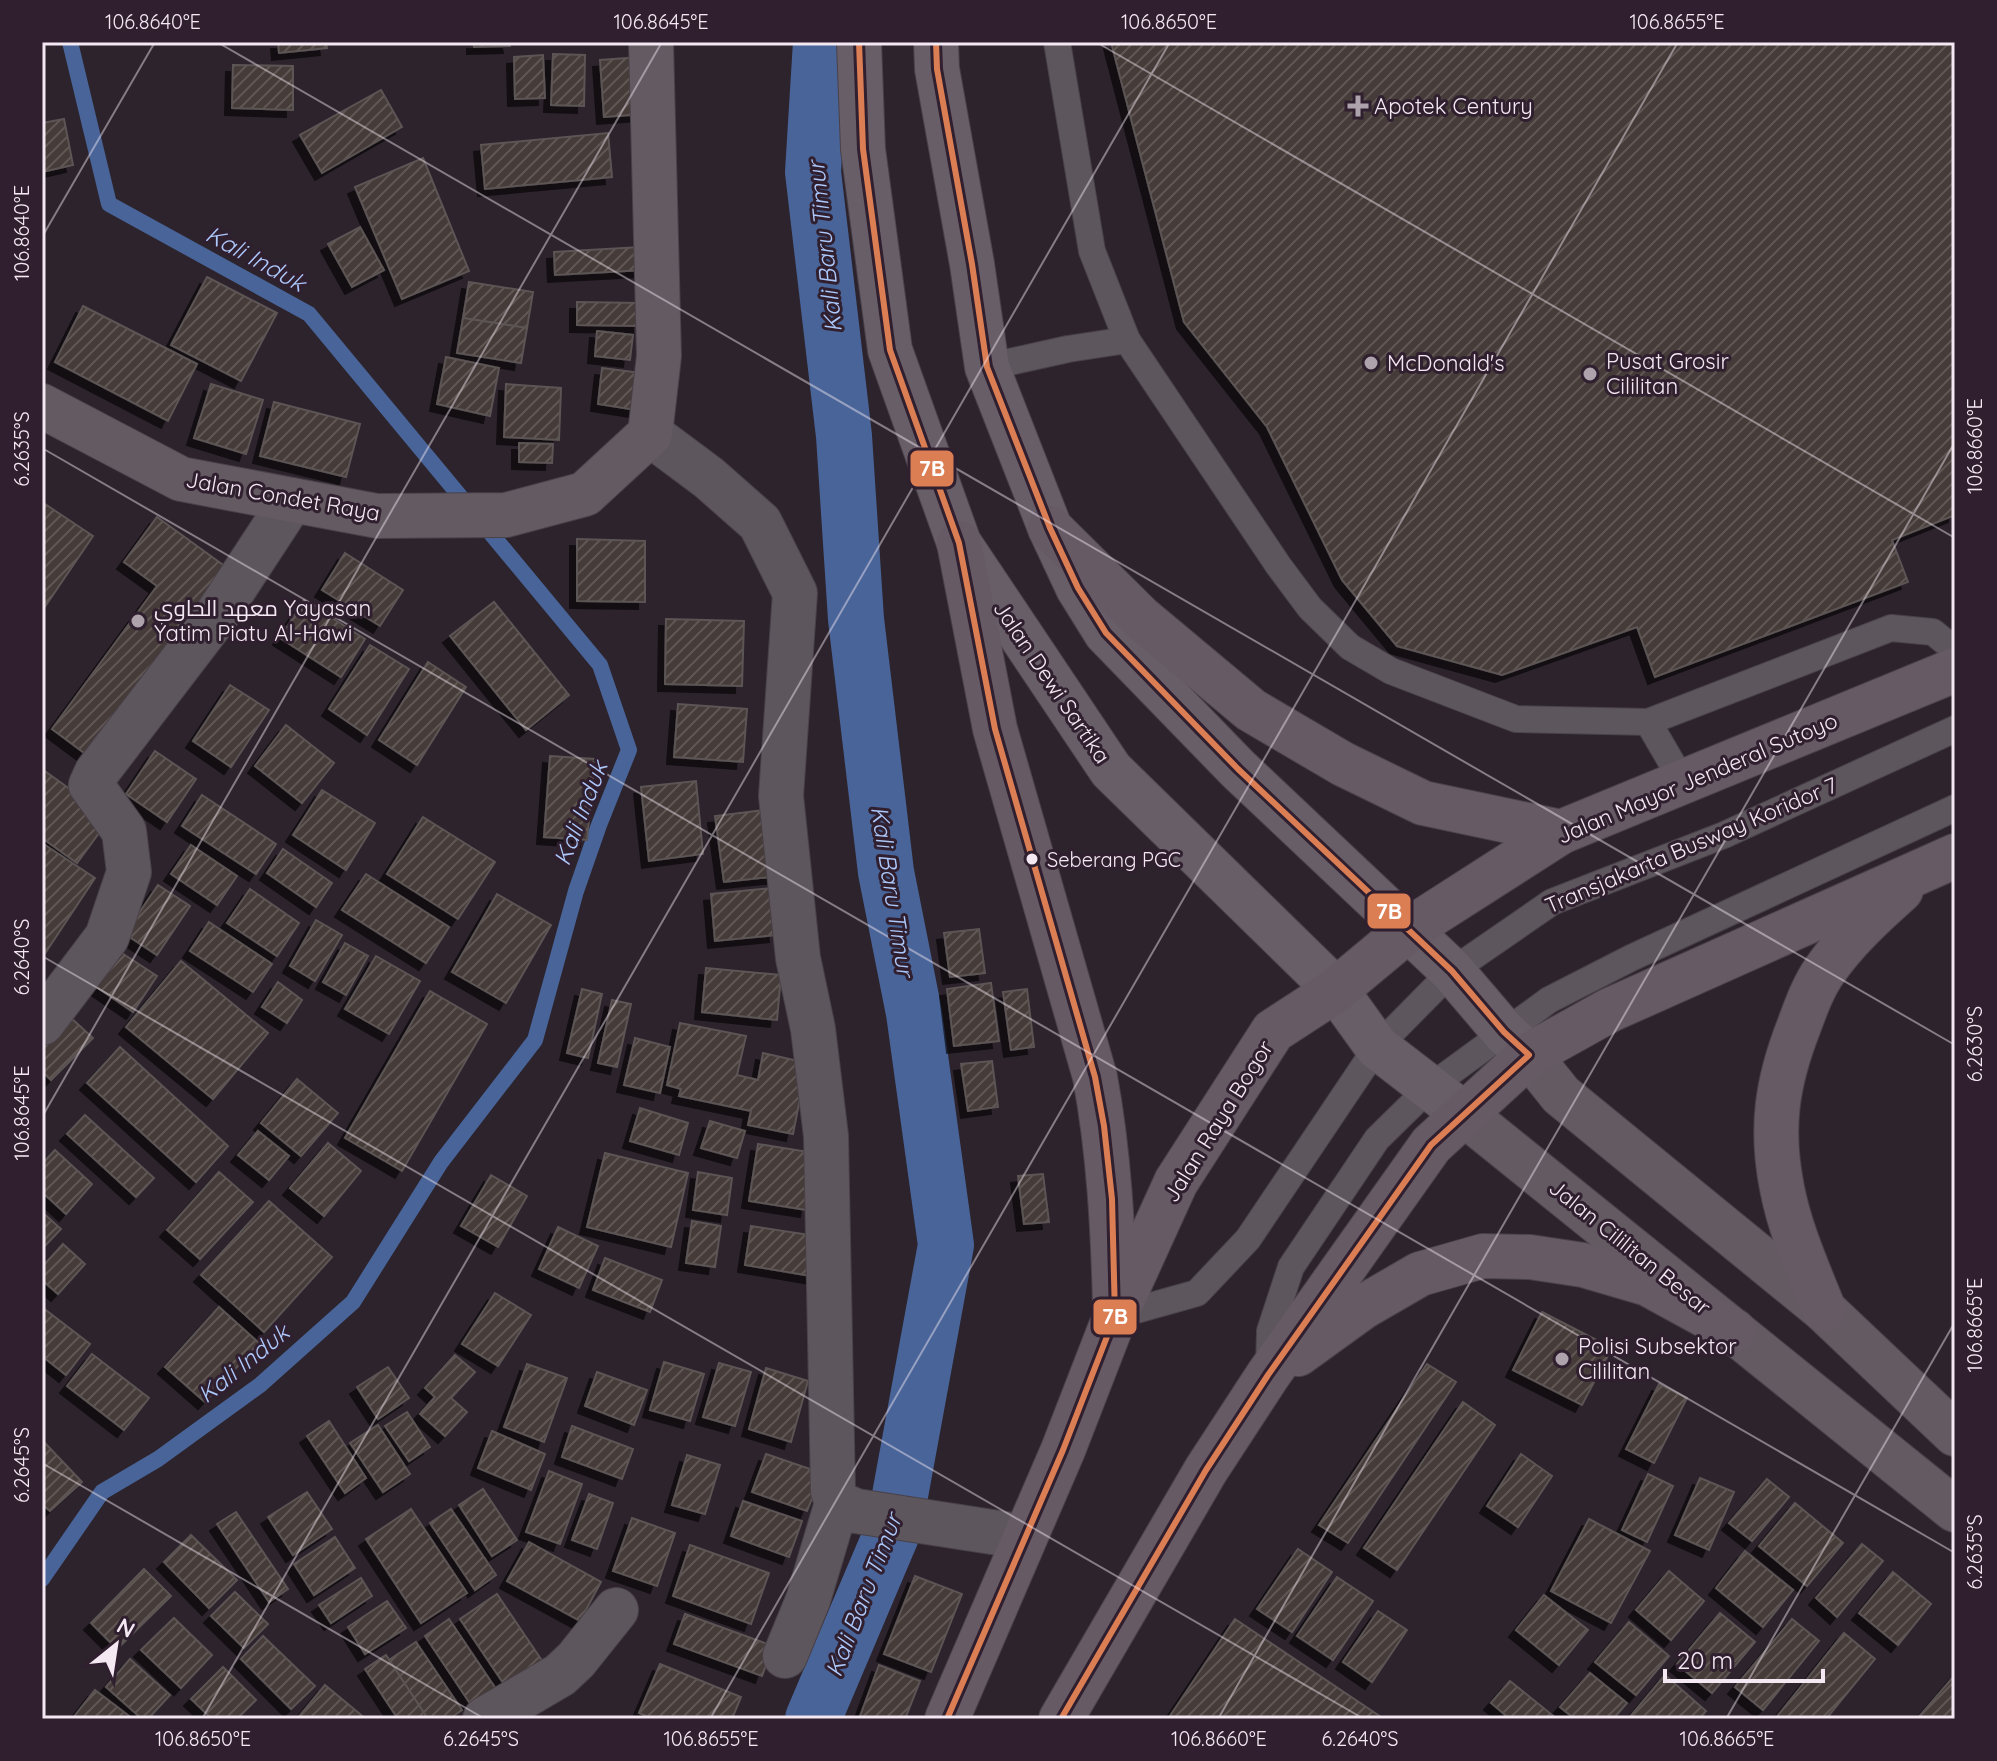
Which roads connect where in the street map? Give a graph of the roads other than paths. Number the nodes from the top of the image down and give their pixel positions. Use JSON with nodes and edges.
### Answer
{"nodes":[{"id":1,"x":651,"y":42,"type":"edge"},
{"id":2,"x":859,"y":42,"type":"edge"},
{"id":3,"x":936,"y":42,"type":"edge"},
{"id":4,"x":1057,"y":42,"type":"edge"},
{"id":5,"x":1127,"y":340,"type":"junction"},
{"id":6,"x":987,"y":367,"type":"junction"},
{"id":7,"x":42,"y":406,"type":"edge"},
{"id":8,"x":650,"y":434,"type":"junction"},
{"id":9,"x":292,"y":500,"type":"junction"},
{"id":10,"x":1050,"y":528,"type":"junction"},
{"id":11,"x":959,"y":543,"type":"junction"},
{"id":12,"x":1955,"y":650,"type":"edge"},
{"id":13,"x":1955,"y":670,"type":"edge"},
{"id":14,"x":1648,"y":722,"type":"junction"},
{"id":15,"x":1955,"y":729,"type":"edge"},
{"id":16,"x":1683,"y":782,"type":"junction"},
{"id":17,"x":1955,"y":808,"type":"edge"},
{"id":18,"x":1561,"y":832,"type":"junction"},
{"id":19,"x":1941,"y":862,"type":"edge"},
{"id":20,"x":1408,"y":930,"type":"junction"},
{"id":21,"x":1452,"y":971,"type":"junction"},
{"id":22,"x":1336,"y":990,"type":"junction"},
{"id":23,"x":42,"y":1023,"type":"edge"},
{"id":24,"x":1516,"y":1044,"type":"junction"},
{"id":25,"x":1377,"y":1047,"type":"junction"},
{"id":26,"x":1447,"y":1101,"type":"junction"},
{"id":27,"x":1824,"y":1310,"type":"junction"},
{"id":28,"x":1115,"y":1316,"type":"junction"},
{"id":29,"x":1734,"y":1331,"type":"junction"},
{"id":30,"x":1268,"y":1375,"type":"junction"},
{"id":31,"x":1955,"y":1434,"type":"edge"},
{"id":32,"x":846,"y":1507,"type":"junction"},
{"id":33,"x":1955,"y":1510,"type":"edge"},
{"id":34,"x":1024,"y":1537,"type":"junction"},
{"id":35,"x":616,"y":1610,"type":"dead end"},
{"id":36,"x":785,"y":1656,"type":"dead end"},
{"id":37,"x":485,"y":1719,"type":"edge"},
{"id":38,"x":947,"y":1719,"type":"edge"},
{"id":39,"x":1061,"y":1719,"type":"edge"}],
"edges":[{"from":1,"to":8,"type":"street"},
{"from":2,"to":11,"type":"main road","name":"Jalan Dewi Sartika"},
{"from":3,"to":6,"type":"main road"},
{"from":4,"to":5,"type":"lane"},
{"from":5,"to":6,"type":"lane"},
{"from":5,"to":14,"type":"lane"},
{"from":6,"to":10,"type":"main road"},
{"from":7,"to":9,"type":"street","name":"Jalan Condet Raya"},
{"from":8,"to":9,"type":"street","name":"Jalan Condet Raya"},
{"from":8,"to":32,"type":"street"},
{"from":9,"to":23,"type":"street"},
{"from":10,"to":18,"type":"highway"},
{"from":10,"to":20,"type":"main road"},
{"from":11,"to":22,"type":"main road","name":"Jalan Dewi Sartika"},
{"from":11,"to":28,"type":"highway"},
{"from":12,"to":14,"type":"lane"},
{"from":13,"to":16,"type":"highway","name":"Jalan Mayor Jenderal Sutoyo"},
{"from":14,"to":16,"type":"lane"},
{"from":15,"to":21,"type":"lane","name":"Transjakarta Busway Koridor 7"},
{"from":16,"to":18,"type":"highway","name":"Jalan Mayor Jenderal Sutoyo"},
{"from":17,"to":24,"type":"lane"},
{"from":18,"to":20,"type":"highway","name":"Jalan Mayor Jenderal Sutoyo"},
{"from":19,"to":24,"type":"highway"},
{"from":19,"to":27,"type":"highway"},
{"from":20,"to":21,"type":"main road"},
{"from":20,"to":22,"type":"highway","name":"Jalan Raya Bogor"},
{"from":21,"to":24,"type":"main road"},
{"from":21,"to":25,"type":"lane","name":"Transjakarta Busway Koridor 7"},
{"from":22,"to":25,"type":"main road","name":"Jalan Dewi Sartika"},
{"from":22,"to":28,"type":"highway","name":"Jalan Raya Bogor"},
{"from":24,"to":26,"type":"highway"},
{"from":24,"to":27,"type":"street"},
{"from":25,"to":26,"type":"main road","name":"Jalan Cililitan Besar"},
{"from":25,"to":28,"type":"lane","name":"Transjakarta Busway Koridor 7"},
{"from":26,"to":29,"type":"street","name":"Jalan Cililitan Besar"},
{"from":26,"to":30,"type":"highway"},
{"from":27,"to":31,"type":"street"},
{"from":28,"to":34,"type":"highway","name":"Jalan Raya Bogor"},
{"from":29,"to":30,"type":"highway"},
{"from":29,"to":33,"type":"street","name":"Jalan Cililitan Besar"},
{"from":30,"to":39,"type":"highway"},
{"from":32,"to":34,"type":"street"},
{"from":32,"to":36,"type":"street"},
{"from":34,"to":38,"type":"highway","name":"Jalan Raya Bogor"},
{"from":35,"to":37,"type":"street"}]}
